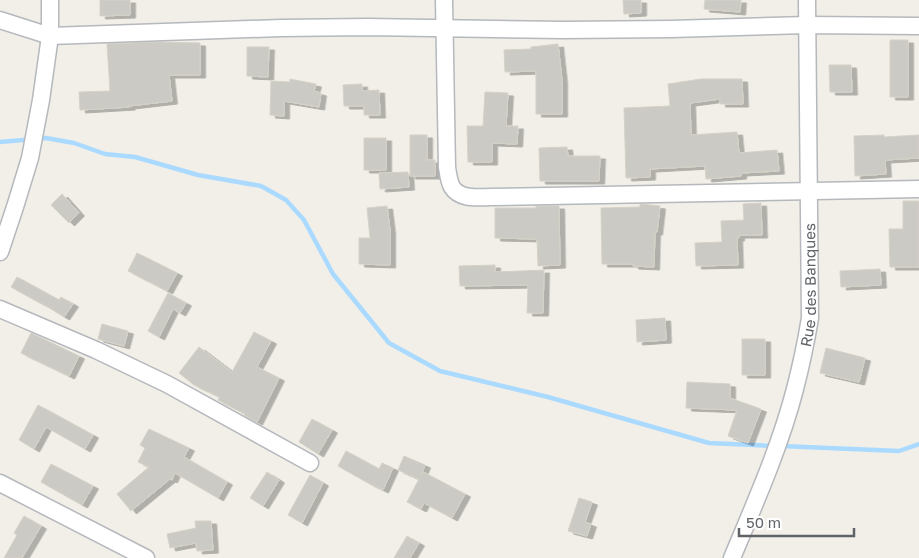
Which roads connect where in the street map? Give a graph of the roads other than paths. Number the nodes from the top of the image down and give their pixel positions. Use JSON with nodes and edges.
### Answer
{"nodes":[{"id":1,"x":50,"y":0,"type":"edge"},
{"id":2,"x":444,"y":0,"type":"edge"},
{"id":3,"x":807,"y":0,"type":"edge"},
{"id":4,"x":0,"y":20,"type":"edge"},
{"id":5,"x":807,"y":25,"type":"junction"},
{"id":6,"x":919,"y":26,"type":"edge"},
{"id":7,"x":444,"y":29,"type":"junction"},
{"id":8,"x":50,"y":36,"type":"junction"},
{"id":9,"x":919,"y":189,"type":"edge"},
{"id":10,"x":809,"y":191,"type":"junction"},
{"id":11,"x":0,"y":252,"type":"edge"},
{"id":12,"x":0,"y":309,"type":"edge"},
{"id":13,"x":310,"y":463,"type":"dead end"},
{"id":14,"x":0,"y":483,"type":"edge"},
{"id":15,"x":146,"y":558,"type":"edge"},
{"id":16,"x":732,"y":558,"type":"edge"}],
"edges":[{"from":1,"to":8,"type":"street"},
{"from":2,"to":7,"type":"street"},
{"from":3,"to":5,"type":"street","name":"Rue des Banques"},
{"from":4,"to":8,"type":"street"},
{"from":5,"to":6,"type":"street"},
{"from":5,"to":7,"type":"street"},
{"from":5,"to":10,"type":"street","name":"Rue des Banques"},
{"from":7,"to":8,"type":"street"},
{"from":7,"to":10,"type":"street"},
{"from":8,"to":11,"type":"street"},
{"from":9,"to":10,"type":"street"},
{"from":10,"to":16,"type":"street","name":"Rue des Banques"},
{"from":12,"to":13,"type":"street"},
{"from":14,"to":15,"type":"street"}]}
